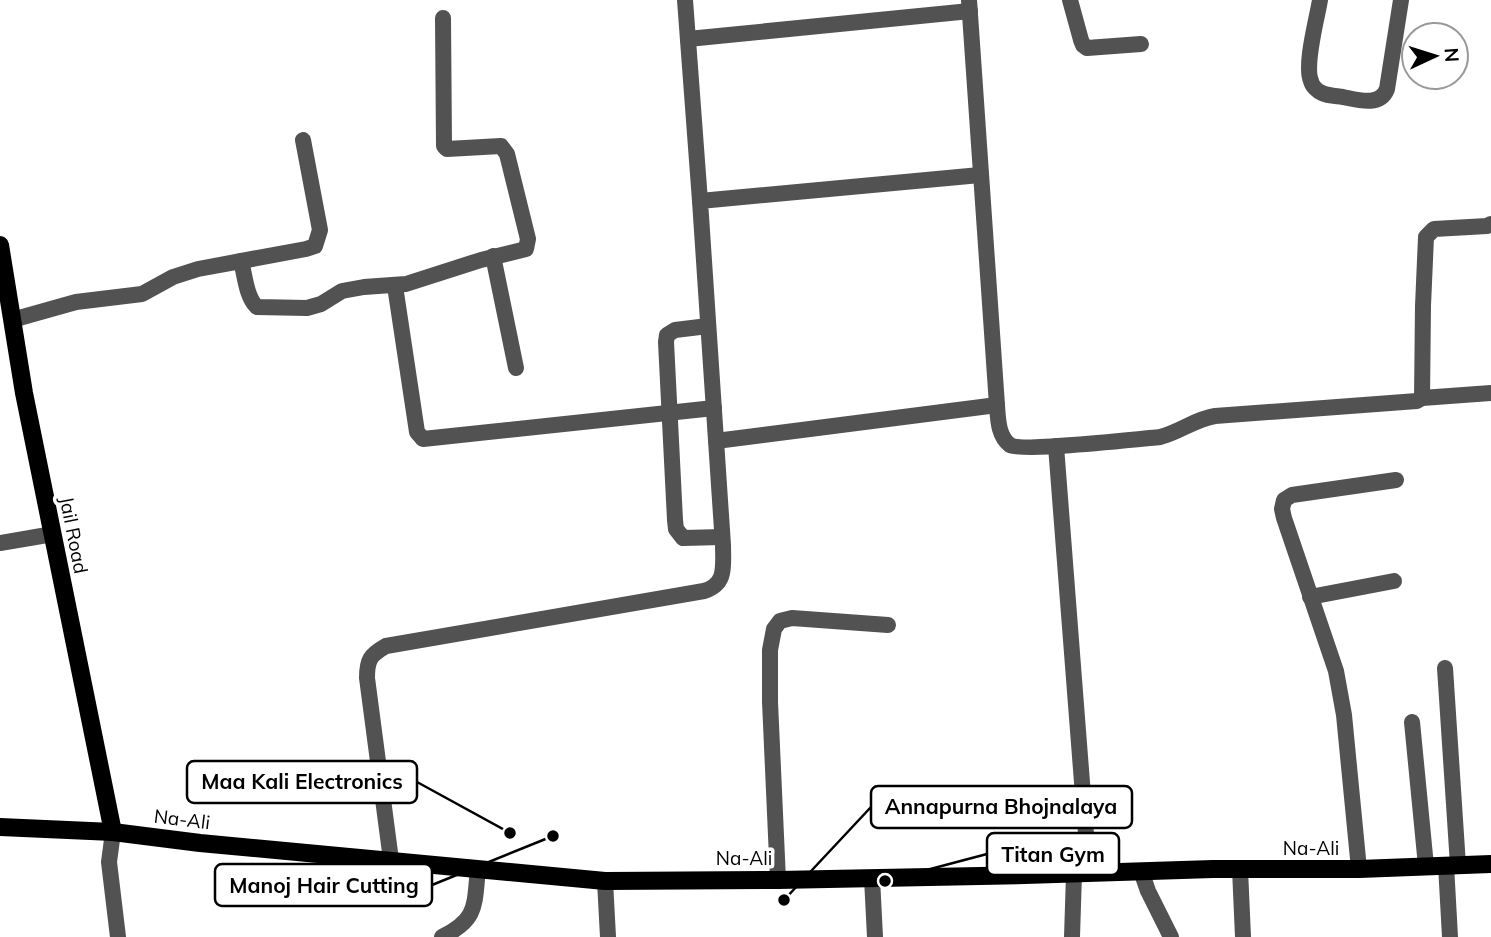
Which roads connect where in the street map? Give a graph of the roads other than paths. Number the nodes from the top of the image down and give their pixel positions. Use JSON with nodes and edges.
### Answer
{"nodes":[{"id":1,"x":685,"y":0,"type":"edge"},
{"id":2,"x":1070,"y":0,"type":"edge"},
{"id":3,"x":1320,"y":0,"type":"edge"},
{"id":4,"x":1401,"y":0,"type":"edge"},
{"id":5,"x":970,"y":5,"type":"edge"},
{"id":6,"x":443,"y":18,"type":"dead end"},
{"id":7,"x":688,"y":39,"type":"junction"},
{"id":8,"x":1140,"y":44,"type":"dead end"},
{"id":9,"x":303,"y":140,"type":"dead end"},
{"id":10,"x":980,"y":175,"type":"junction"},
{"id":11,"x":700,"y":201,"type":"junction"},
{"id":12,"x":1491,"y":223,"type":"edge"},
{"id":13,"x":0,"y":245,"type":"edge"},
{"id":14,"x":493,"y":256,"type":"junction"},
{"id":15,"x":241,"y":261,"type":"junction"},
{"id":16,"x":395,"y":286,"type":"junction"},
{"id":17,"x":12,"y":320,"type":"junction"},
{"id":18,"x":708,"y":326,"type":"junction"},
{"id":19,"x":516,"y":368,"type":"dead end"},
{"id":20,"x":1491,"y":393,"type":"edge"},
{"id":21,"x":1422,"y":398,"type":"junction"},
{"id":22,"x":997,"y":405,"type":"junction"},
{"id":23,"x":713,"y":408,"type":"junction"},
{"id":24,"x":669,"y":413,"type":"junction"},
{"id":25,"x":716,"y":441,"type":"junction"},
{"id":26,"x":1056,"y":446,"type":"junction"},
{"id":27,"x":1395,"y":480,"type":"dead end"},
{"id":28,"x":53,"y":534,"type":"junction"},
{"id":29,"x":722,"y":537,"type":"junction"},
{"id":30,"x":0,"y":543,"type":"edge"},
{"id":31,"x":1394,"y":581,"type":"dead end"},
{"id":32,"x":1310,"y":597,"type":"junction"},
{"id":33,"x":888,"y":625,"type":"dead end"},
{"id":34,"x":1445,"y":668,"type":"dead end"},
{"id":35,"x":1412,"y":722,"type":"dead end"},
{"id":36,"x":0,"y":827,"type":"edge"},
{"id":37,"x":113,"y":832,"type":"junction"},
{"id":38,"x":391,"y":860,"type":"junction"},
{"id":39,"x":1491,"y":864,"type":"edge"},
{"id":40,"x":1452,"y":865,"type":"junction"},
{"id":41,"x":1426,"y":866,"type":"junction"},
{"id":42,"x":478,"y":869,"type":"junction"},
{"id":43,"x":1240,"y":869,"type":"junction"},
{"id":44,"x":1359,"y":869,"type":"junction"},
{"id":45,"x":1141,"y":871,"type":"junction"},
{"id":46,"x":1082,"y":873,"type":"junction"},
{"id":47,"x":872,"y":877,"type":"junction"},
{"id":48,"x":778,"y":880,"type":"junction"},
{"id":49,"x":605,"y":881,"type":"junction"},
{"id":50,"x":449,"y":935,"type":"edge"},
{"id":51,"x":118,"y":937,"type":"edge"},
{"id":52,"x":608,"y":937,"type":"edge"},
{"id":53,"x":875,"y":937,"type":"edge"},
{"id":54,"x":1072,"y":937,"type":"edge"},
{"id":55,"x":1171,"y":937,"type":"edge"},
{"id":56,"x":1243,"y":937,"type":"edge"},
{"id":57,"x":1450,"y":937,"type":"edge"}],
"edges":[{"from":1,"to":7,"type":"street"},
{"from":2,"to":8,"type":"street"},
{"from":3,"to":4,"type":"street"},
{"from":5,"to":7,"type":"street"},
{"from":5,"to":10,"type":"street"},
{"from":6,"to":14,"type":"street"},
{"from":7,"to":11,"type":"street"},
{"from":9,"to":15,"type":"street"},
{"from":10,"to":11,"type":"street"},
{"from":10,"to":22,"type":"street"},
{"from":11,"to":18,"type":"street"},
{"from":12,"to":21,"type":"street"},
{"from":13,"to":17,"type":"main road","name":"Jail Road"},
{"from":14,"to":16,"type":"street"},
{"from":14,"to":19,"type":"street"},
{"from":15,"to":16,"type":"street"},
{"from":15,"to":17,"type":"street"},
{"from":16,"to":24,"type":"street"},
{"from":17,"to":28,"type":"main road","name":"Jail Road"},
{"from":18,"to":23,"type":"street"},
{"from":18,"to":24,"type":"street"},
{"from":20,"to":21,"type":"street"},
{"from":21,"to":26,"type":"street"},
{"from":22,"to":25,"type":"street"},
{"from":22,"to":26,"type":"street"},
{"from":23,"to":24,"type":"street"},
{"from":23,"to":25,"type":"street"},
{"from":24,"to":29,"type":"street"},
{"from":25,"to":29,"type":"street"},
{"from":26,"to":46,"type":"street"},
{"from":27,"to":32,"type":"street"},
{"from":28,"to":30,"type":"street"},
{"from":28,"to":37,"type":"main road","name":"Jail Road"},
{"from":29,"to":38,"type":"street"},
{"from":31,"to":32,"type":"street"},
{"from":32,"to":44,"type":"street"},
{"from":33,"to":48,"type":"street"},
{"from":34,"to":40,"type":"street"},
{"from":35,"to":41,"type":"street"},
{"from":36,"to":37,"type":"main road","name":"Na-Ali"},
{"from":37,"to":38,"type":"main road","name":"Na-Ali"},
{"from":37,"to":51,"type":"street"},
{"from":38,"to":42,"type":"main road","name":"Na-Ali"},
{"from":39,"to":40,"type":"main road","name":"Na-Ali"},
{"from":40,"to":41,"type":"main road","name":"Na-Ali"},
{"from":40,"to":57,"type":"street"},
{"from":41,"to":44,"type":"main road","name":"Na-Ali"},
{"from":42,"to":49,"type":"main road","name":"Na-Ali"},
{"from":42,"to":50,"type":"street"},
{"from":43,"to":44,"type":"main road","name":"Na-Ali"},
{"from":43,"to":45,"type":"main road","name":"Na-Ali"},
{"from":43,"to":56,"type":"street"},
{"from":45,"to":46,"type":"main road","name":"Na-Ali"},
{"from":45,"to":55,"type":"street"},
{"from":46,"to":47,"type":"main road","name":"Na-Ali"},
{"from":46,"to":54,"type":"street"},
{"from":47,"to":48,"type":"main road","name":"Na-Ali"},
{"from":47,"to":53,"type":"street"},
{"from":48,"to":49,"type":"main road","name":"Na-Ali"},
{"from":49,"to":52,"type":"street"}]}
